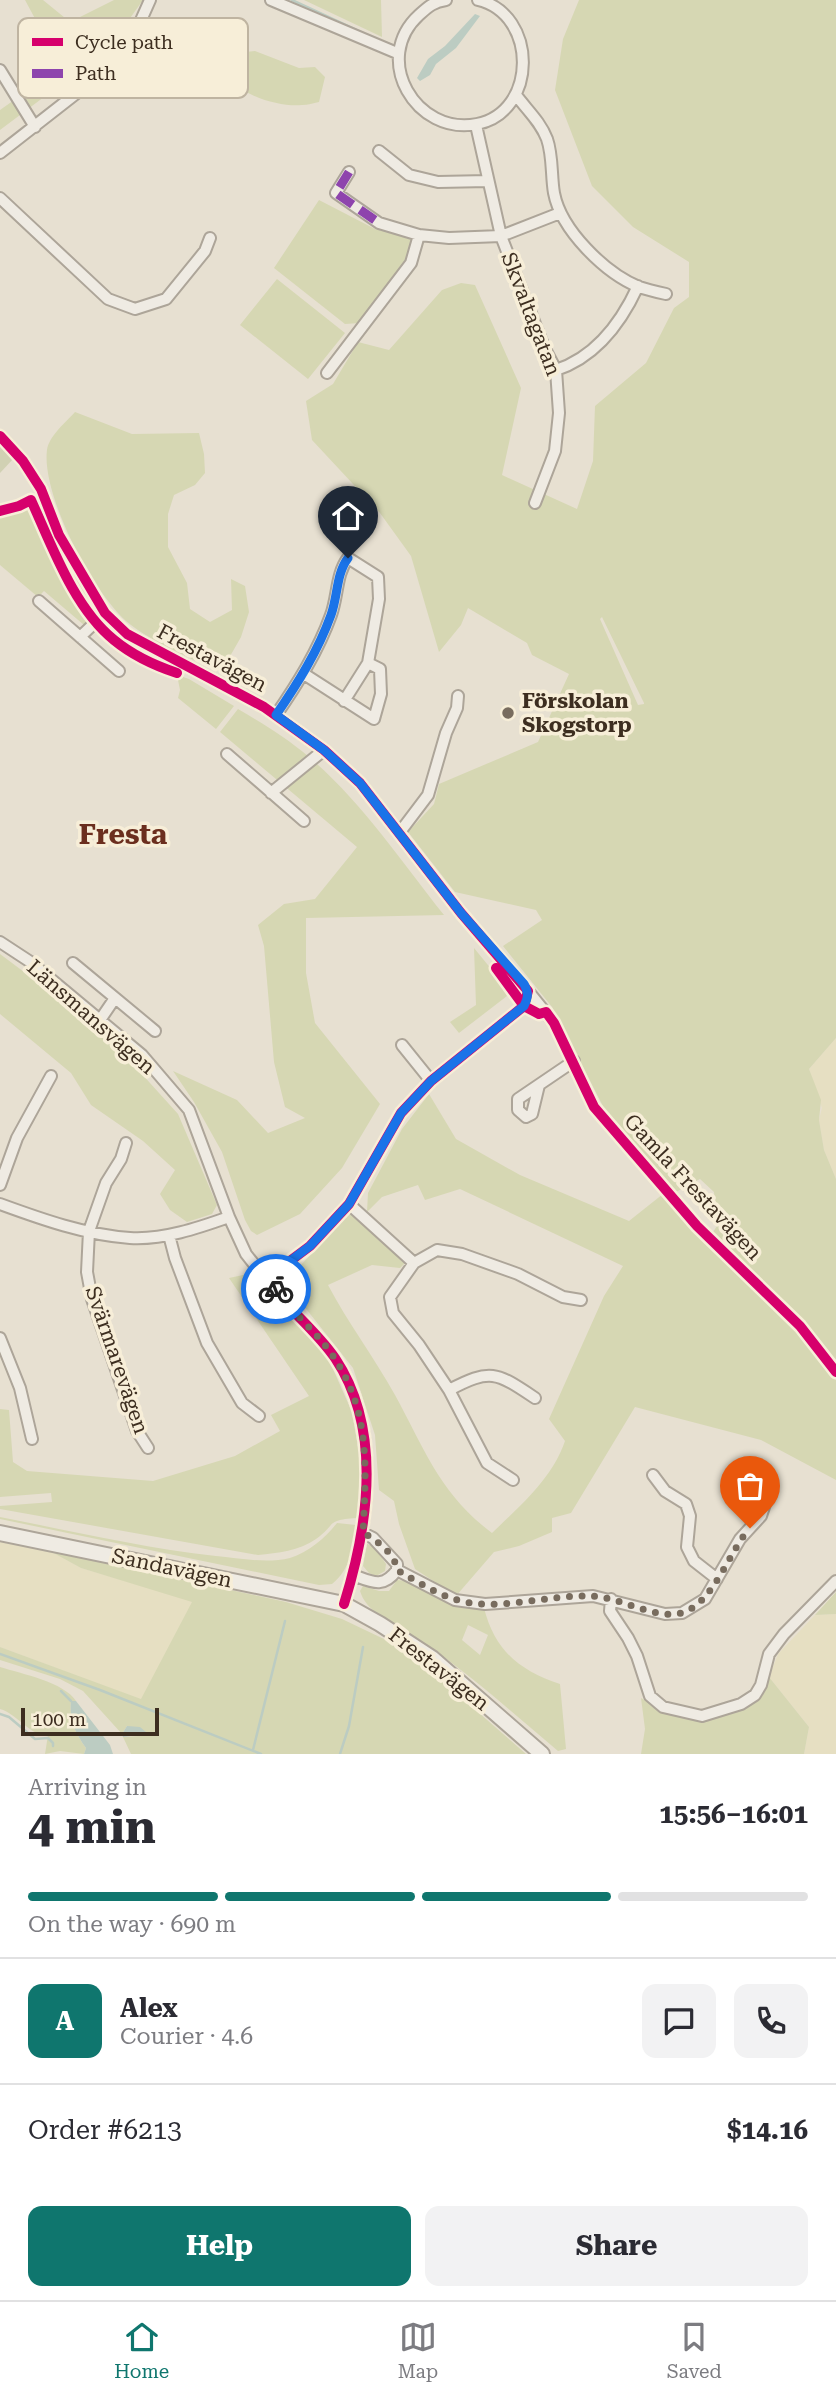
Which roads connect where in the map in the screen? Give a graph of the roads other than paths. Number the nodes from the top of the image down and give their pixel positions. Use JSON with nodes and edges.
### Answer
{"nodes":[{"id":1,"x":150,"y":0,"type":"edge"},
{"id":2,"x":271,"y":0,"type":"edge"},
{"id":3,"x":446,"y":0,"type":"edge"},
{"id":4,"x":433,"y":1,"type":"edge"},
{"id":5,"x":487,"y":1,"type":"edge"},
{"id":6,"x":142,"y":18,"type":"edge"},
{"id":7,"x":397,"y":53,"type":"junction"},
{"id":8,"x":0,"y":70,"type":"edge"},
{"id":9,"x":516,"y":95,"type":"junction"},
{"id":10,"x":72,"y":98,"type":"edge"},
{"id":11,"x":476,"y":125,"type":"junction"},
{"id":12,"x":36,"y":127,"type":"junction"},
{"id":13,"x":379,"y":151,"type":"dead end"},
{"id":14,"x":0,"y":153,"type":"edge"},
{"id":15,"x":349,"y":172,"type":"dead end"},
{"id":16,"x":488,"y":181,"type":"junction"},
{"id":17,"x":0,"y":198,"type":"edge"},
{"id":18,"x":560,"y":213,"type":"junction"},
{"id":19,"x":419,"y":235,"type":"junction"},
{"id":20,"x":501,"y":236,"type":"junction"},
{"id":21,"x":210,"y":239,"type":"dead end"},
{"id":22,"x":638,"y":286,"type":"junction"},
{"id":23,"x":666,"y":294,"type":"dead end"},
{"id":24,"x":556,"y":370,"type":"junction"},
{"id":25,"x":327,"y":373,"type":"dead end"},
{"id":26,"x":0,"y":436,"type":"edge"},
{"id":27,"x":535,"y":503,"type":"dead end"},
{"id":28,"x":38,"y":601,"type":"dead end"},
{"id":29,"x":104,"y":613,"type":"junction"},
{"id":30,"x":80,"y":637,"type":"junction"},
{"id":31,"x":368,"y":663,"type":"junction"},
{"id":32,"x":119,"y":671,"type":"dead end"},
{"id":33,"x":304,"y":674,"type":"junction"},
{"id":34,"x":458,"y":696,"type":"dead end"},
{"id":35,"x":344,"y":701,"type":"junction"},
{"id":36,"x":276,"y":715,"type":"junction"},
{"id":37,"x":324,"y":750,"type":"junction"},
{"id":38,"x":227,"y":754,"type":"dead end"},
{"id":39,"x":271,"y":793,"type":"junction"},
{"id":40,"x":304,"y":821,"type":"dead end"},
{"id":41,"x":400,"y":832,"type":"junction"},
{"id":42,"x":0,"y":942,"type":"edge"},
{"id":43,"x":74,"y":963,"type":"dead end"},
{"id":44,"x":528,"y":991,"type":"junction"},
{"id":45,"x":115,"y":998,"type":"junction"},
{"id":46,"x":100,"y":1020,"type":"junction"},
{"id":47,"x":155,"y":1031,"type":"dead end"},
{"id":48,"x":402,"y":1045,"type":"dead end"},
{"id":49,"x":574,"y":1061,"type":"junction"},
{"id":50,"x":51,"y":1076,"type":"dead end"},
{"id":51,"x":431,"y":1081,"type":"junction"},
{"id":52,"x":539,"y":1085,"type":"dead end"},
{"id":53,"x":126,"y":1143,"type":"dead end"},
{"id":54,"x":0,"y":1185,"type":"edge"},
{"id":55,"x":0,"y":1204,"type":"edge"},
{"id":56,"x":349,"y":1204,"type":"junction"},
{"id":57,"x":229,"y":1217,"type":"junction"},
{"id":58,"x":697,"y":1226,"type":"dead end"},
{"id":59,"x":89,"y":1231,"type":"junction"},
{"id":60,"x":169,"y":1235,"type":"junction"},
{"id":61,"x":414,"y":1263,"type":"junction"},
{"id":62,"x":274,"y":1277,"type":"junction"},
{"id":63,"x":581,"y":1300,"type":"dead end"},
{"id":64,"x":0,"y":1338,"type":"edge"},
{"id":65,"x":449,"y":1390,"type":"junction"},
{"id":66,"x":535,"y":1398,"type":"dead end"},
{"id":67,"x":259,"y":1416,"type":"dead end"},
{"id":68,"x":32,"y":1439,"type":"dead end"},
{"id":69,"x":148,"y":1447,"type":"dead end"},
{"id":70,"x":653,"y":1475,"type":"dead end"},
{"id":71,"x":513,"y":1480,"type":"dead end"},
{"id":72,"x":767,"y":1498,"type":"dead end"},
{"id":73,"x":0,"y":1533,"type":"edge"},
{"id":74,"x":363,"y":1533,"type":"junction"},
{"id":75,"x":397,"y":1570,"type":"junction"},
{"id":76,"x":353,"y":1575,"type":"junction"},
{"id":77,"x":717,"y":1579,"type":"junction"},
{"id":78,"x":836,"y":1581,"type":"edge"},
{"id":79,"x":611,"y":1599,"type":"junction"},
{"id":80,"x":344,"y":1604,"type":"junction"},
{"id":81,"x":542,"y":1754,"type":"edge"}],
"edges":[{"from":1,"to":6,"type":"street"},
{"from":2,"to":7,"type":"street"},
{"from":3,"to":4,"type":"street"},
{"from":4,"to":7,"type":"street"},
{"from":5,"to":9,"type":"street"},
{"from":7,"to":11,"type":"street"},
{"from":8,"to":12,"type":"street"},
{"from":9,"to":11,"type":"street"},
{"from":9,"to":18,"type":"street"},
{"from":10,"to":12,"type":"street"},
{"from":11,"to":16,"type":"street","name":"Skvaltagatan"},
{"from":12,"to":14,"type":"street"},
{"from":13,"to":16,"type":"street"},
{"from":15,"to":19,"type":"street"},
{"from":16,"to":20,"type":"street","name":"Skvaltagatan"},
{"from":17,"to":21,"type":"street"},
{"from":18,"to":20,"type":"street"},
{"from":18,"to":22,"type":"street"},
{"from":19,"to":20,"type":"street"},
{"from":19,"to":25,"type":"street"},
{"from":20,"to":24,"type":"street","name":"Skvaltagatan"},
{"from":22,"to":23,"type":"street"},
{"from":22,"to":24,"type":"street"},
{"from":24,"to":27,"type":"street","name":"Skvaltagatan"},
{"from":26,"to":29,"type":"street","name":"Frestavägen"},
{"from":28,"to":30,"type":"street"},
{"from":29,"to":30,"type":"street"},
{"from":29,"to":36,"type":"street","name":"Frestavägen"},
{"from":30,"to":32,"type":"street"},
{"from":31,"to":33,"type":"street"},
{"from":31,"to":35,"type":"street"},
{"from":31,"to":35,"type":"street"},
{"from":33,"to":35,"type":"street"},
{"from":33,"to":36,"type":"street"},
{"from":34,"to":41,"type":"street"},
{"from":36,"to":37,"type":"street","name":"Frestavägen"},
{"from":37,"to":39,"type":"street"},
{"from":37,"to":41,"type":"street","name":"Frestavägen"},
{"from":38,"to":39,"type":"street"},
{"from":39,"to":40,"type":"street"},
{"from":41,"to":44,"type":"street","name":"Frestavägen"},
{"from":42,"to":46,"type":"street","name":"Länsmansvägen"},
{"from":43,"to":45,"type":"street"},
{"from":44,"to":49,"type":"street","name":"Gamla Frestavägen"},
{"from":44,"to":51,"type":"street"},
{"from":45,"to":46,"type":"street"},
{"from":45,"to":47,"type":"street"},
{"from":46,"to":57,"type":"street","name":"Länsmansvägen"},
{"from":48,"to":51,"type":"street"},
{"from":49,"to":52,"type":"street"},
{"from":49,"to":58,"type":"street","name":"Gamla Frestavägen"},
{"from":50,"to":54,"type":"street"},
{"from":51,"to":56,"type":"street"},
{"from":53,"to":59,"type":"street","name":"Svärmarevägen"},
{"from":55,"to":59,"type":"street"},
{"from":56,"to":61,"type":"street"},
{"from":56,"to":62,"type":"street"},
{"from":57,"to":60,"type":"street"},
{"from":57,"to":62,"type":"street","name":"Länsmansvägen"},
{"from":59,"to":60,"type":"street"},
{"from":59,"to":69,"type":"street","name":"Svärmarevägen"},
{"from":60,"to":67,"type":"street"},
{"from":61,"to":63,"type":"street"},
{"from":61,"to":65,"type":"street"},
{"from":62,"to":74,"type":"street"},
{"from":64,"to":68,"type":"street"},
{"from":65,"to":66,"type":"street"},
{"from":65,"to":71,"type":"street"},
{"from":70,"to":77,"type":"street"},
{"from":72,"to":77,"type":"street"},
{"from":73,"to":80,"type":"street","name":"Sandavägen"},
{"from":74,"to":75,"type":"street"},
{"from":74,"to":76,"type":"street"},
{"from":75,"to":76,"type":"street"},
{"from":75,"to":79,"type":"street"},
{"from":76,"to":80,"type":"street"},
{"from":77,"to":79,"type":"street"},
{"from":78,"to":79,"type":"street"},
{"from":80,"to":81,"type":"street","name":"Frestavägen"}]}
